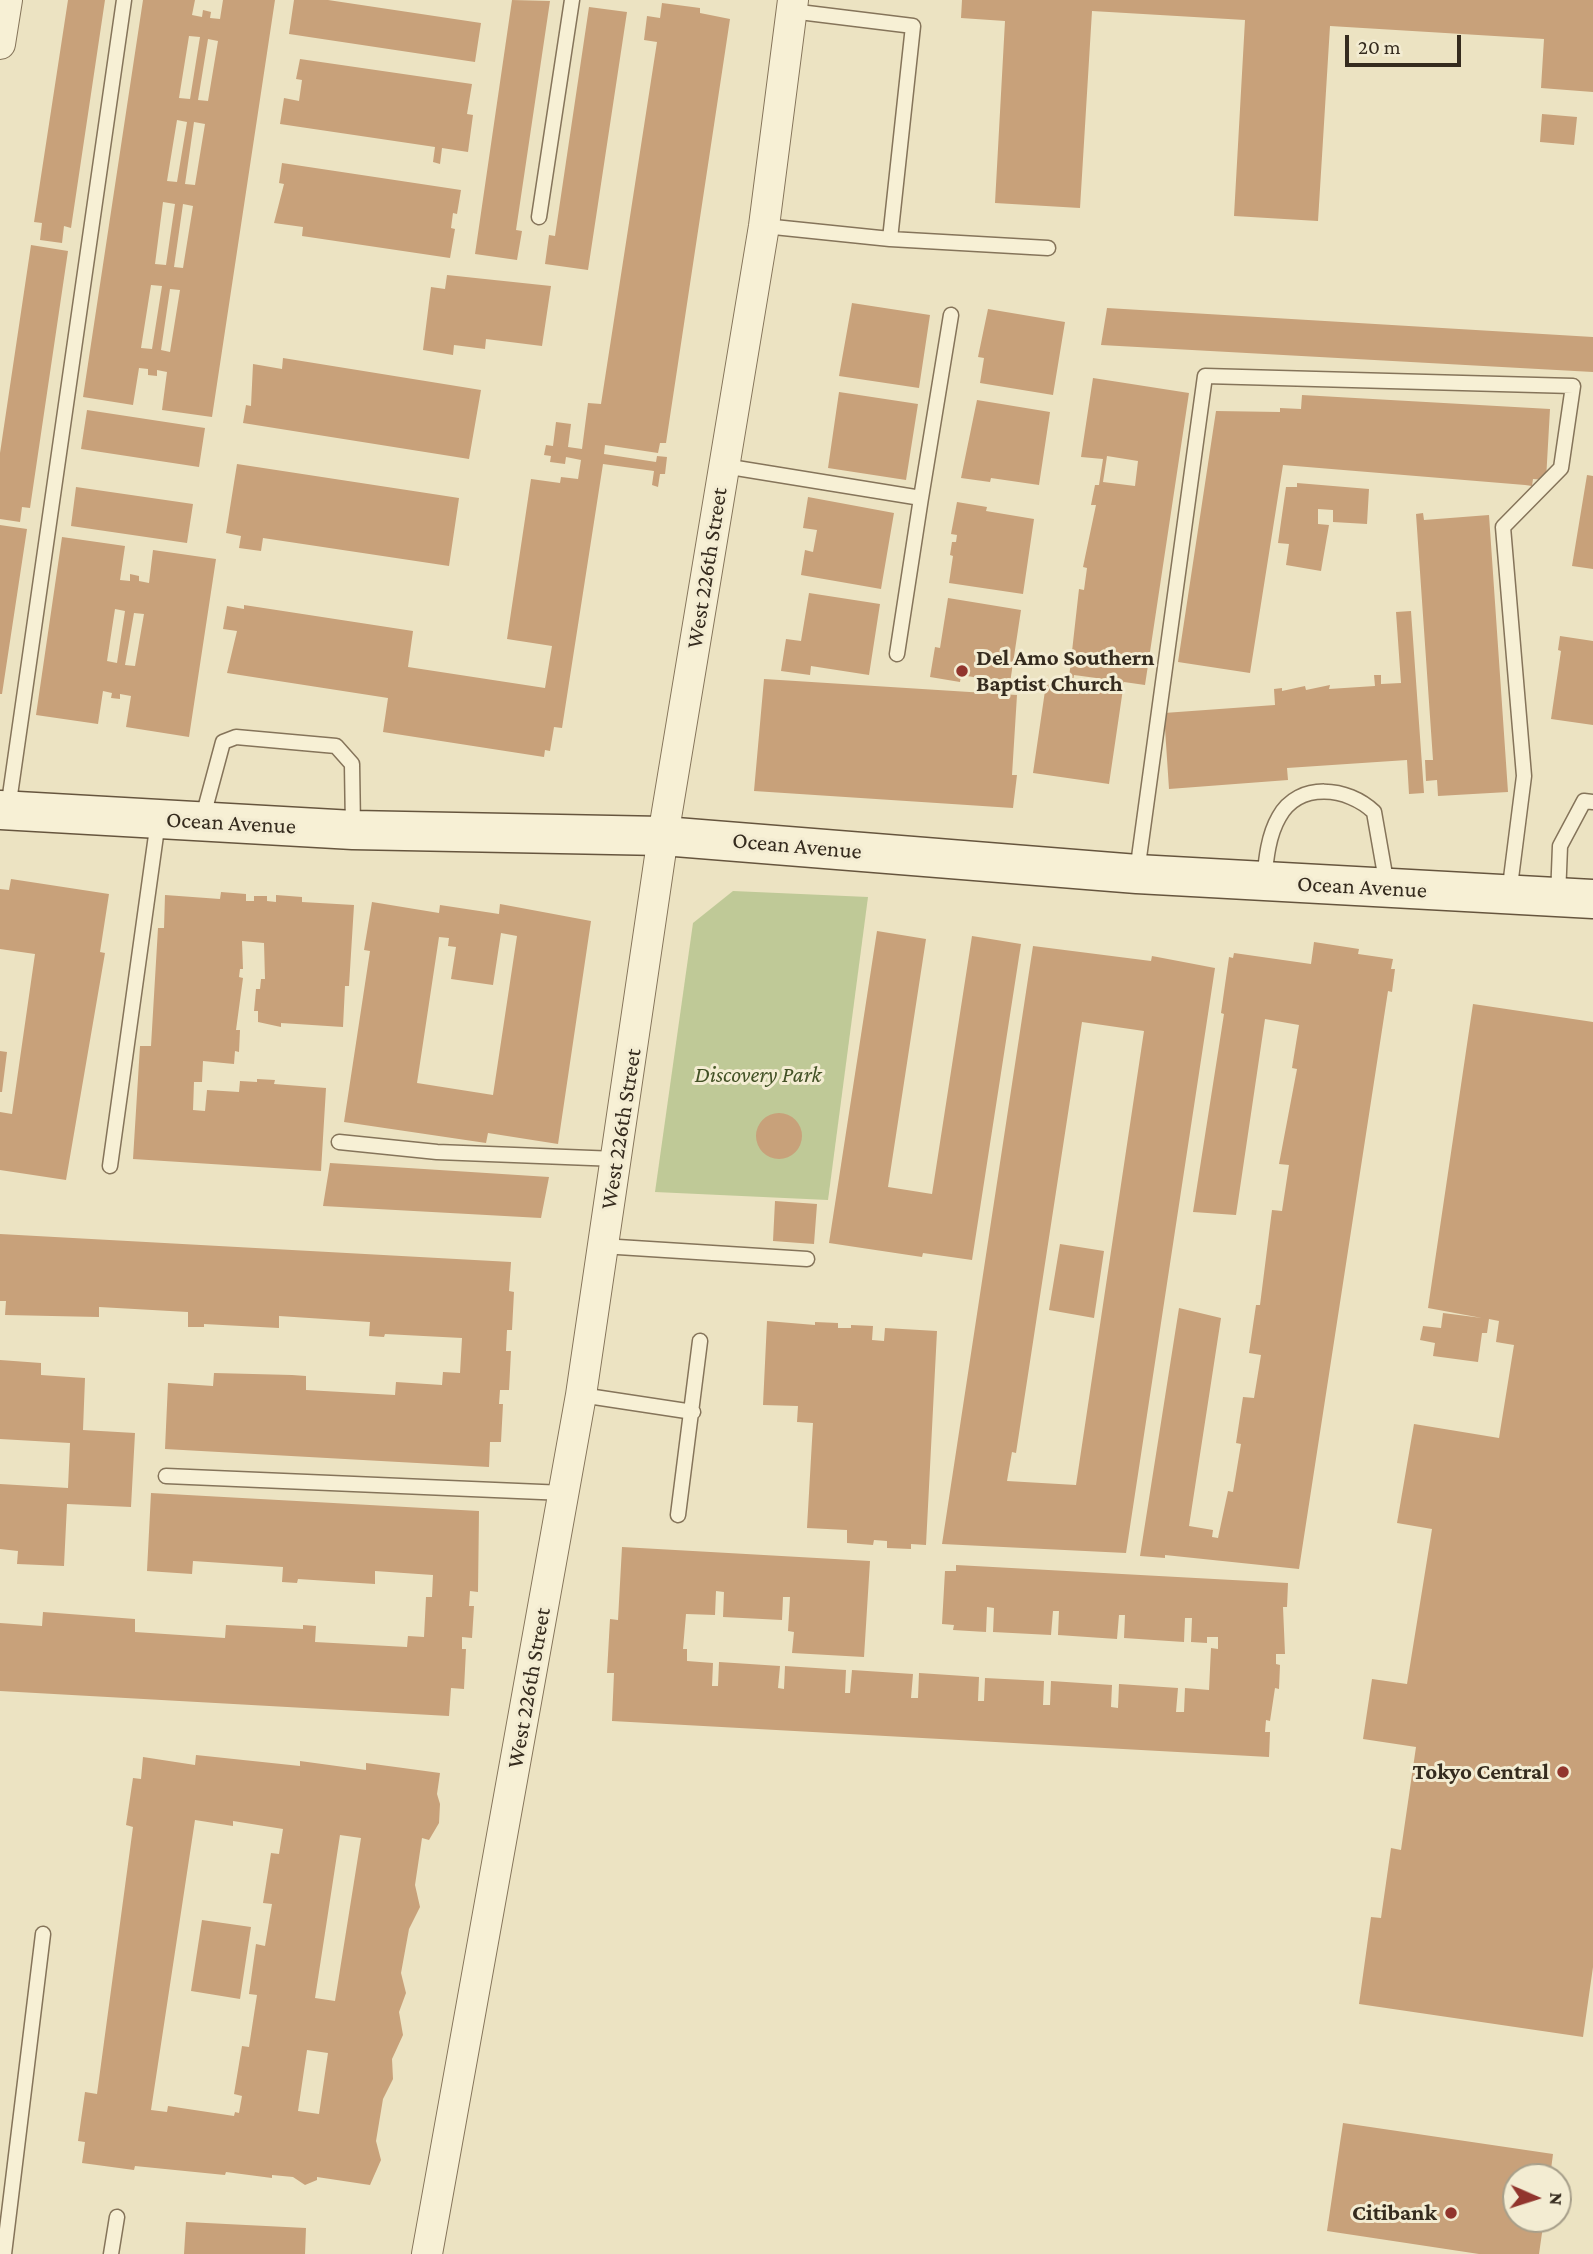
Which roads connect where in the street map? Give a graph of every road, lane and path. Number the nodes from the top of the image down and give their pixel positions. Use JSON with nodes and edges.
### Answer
{"nodes":[{"id":1,"x":7,"y":0,"type":"edge"},
{"id":2,"x":124,"y":0,"type":"edge"},
{"id":3,"x":572,"y":0,"type":"edge"},
{"id":4,"x":792,"y":5,"type":"edge"},
{"id":5,"x":0,"y":44,"type":"edge"},
{"id":6,"x":539,"y":217,"type":"dead end"},
{"id":7,"x":764,"y":226,"type":"junction"},
{"id":8,"x":890,"y":239,"type":"junction"},
{"id":9,"x":1048,"y":248,"type":"dead end"},
{"id":10,"x":951,"y":315,"type":"dead end"},
{"id":11,"x":724,"y":466,"type":"junction"},
{"id":12,"x":921,"y":498,"type":"junction"},
{"id":13,"x":897,"y":654,"type":"dead end"},
{"id":14,"x":1593,"y":802,"type":"edge"},
{"id":15,"x":4,"y":811,"type":"edge"},
{"id":16,"x":159,"y":819,"type":"junction"},
{"id":17,"x":202,"y":821,"type":"junction"},
{"id":18,"x":353,"y":830,"type":"junction"},
{"id":19,"x":663,"y":836,"type":"junction"},
{"id":20,"x":1137,"y":874,"type":"junction"},
{"id":21,"x":1264,"y":881,"type":"junction"},
{"id":22,"x":1387,"y":888,"type":"junction"},
{"id":23,"x":1509,"y":895,"type":"junction"},
{"id":24,"x":1576,"y":898,"type":"edge"},
{"id":25,"x":339,"y":1142,"type":"dead end"},
{"id":26,"x":617,"y":1159,"type":"junction"},
{"id":27,"x":110,"y":1166,"type":"dead end"},
{"id":28,"x":602,"y":1247,"type":"junction"},
{"id":29,"x":807,"y":1259,"type":"dead end"},
{"id":30,"x":700,"y":1340,"type":"dead end"},
{"id":31,"x":580,"y":1395,"type":"junction"},
{"id":32,"x":693,"y":1412,"type":"junction"},
{"id":33,"x":166,"y":1476,"type":"dead end"},
{"id":34,"x":565,"y":1493,"type":"junction"},
{"id":35,"x":678,"y":1515,"type":"dead end"},
{"id":36,"x":43,"y":1934,"type":"dead end"},
{"id":37,"x":117,"y":2217,"type":"dead end"},
{"id":38,"x":4,"y":2254,"type":"edge"},
{"id":39,"x":111,"y":2254,"type":"edge"},
{"id":40,"x":427,"y":2254,"type":"edge"}],
"edges":[{"from":1,"to":5,"type":"street"},
{"from":2,"to":15,"type":"lane"},
{"from":3,"to":6,"type":"lane"},
{"from":4,"to":7,"type":"street","name":"West 226th Street"},
{"from":4,"to":8,"type":"lane"},
{"from":7,"to":8,"type":"lane"},
{"from":7,"to":11,"type":"street","name":"West 226th Street"},
{"from":8,"to":9,"type":"lane"},
{"from":10,"to":12,"type":"lane"},
{"from":11,"to":12,"type":"lane"},
{"from":11,"to":19,"type":"street","name":"West 226th Street"},
{"from":12,"to":13,"type":"lane"},
{"from":14,"to":24,"type":"lane"},
{"from":15,"to":16,"type":"street","name":"Ocean Avenue"},
{"from":16,"to":17,"type":"street","name":"Ocean Avenue"},
{"from":16,"to":27,"type":"lane"},
{"from":17,"to":18,"type":"street","name":"Ocean Avenue"},
{"from":17,"to":18,"type":"lane"},
{"from":18,"to":19,"type":"street","name":"Ocean Avenue"},
{"from":19,"to":20,"type":"street","name":"Ocean Avenue"},
{"from":19,"to":26,"type":"street","name":"West 226th Street"},
{"from":20,"to":21,"type":"street","name":"Ocean Avenue"},
{"from":20,"to":23,"type":"lane"},
{"from":21,"to":22,"type":"street","name":"Ocean Avenue"},
{"from":21,"to":22,"type":"lane"},
{"from":22,"to":23,"type":"street","name":"Ocean Avenue"},
{"from":23,"to":24,"type":"street","name":"Ocean Avenue"},
{"from":25,"to":26,"type":"lane"},
{"from":26,"to":28,"type":"street","name":"West 226th Street"},
{"from":28,"to":29,"type":"lane"},
{"from":28,"to":31,"type":"street","name":"West 226th Street"},
{"from":30,"to":32,"type":"lane"},
{"from":31,"to":32,"type":"lane"},
{"from":31,"to":34,"type":"street","name":"West 226th Street"},
{"from":32,"to":35,"type":"lane"},
{"from":33,"to":34,"type":"lane"},
{"from":34,"to":40,"type":"street","name":"West 226th Street"},
{"from":36,"to":38,"type":"lane"},
{"from":37,"to":39,"type":"lane"}]}
